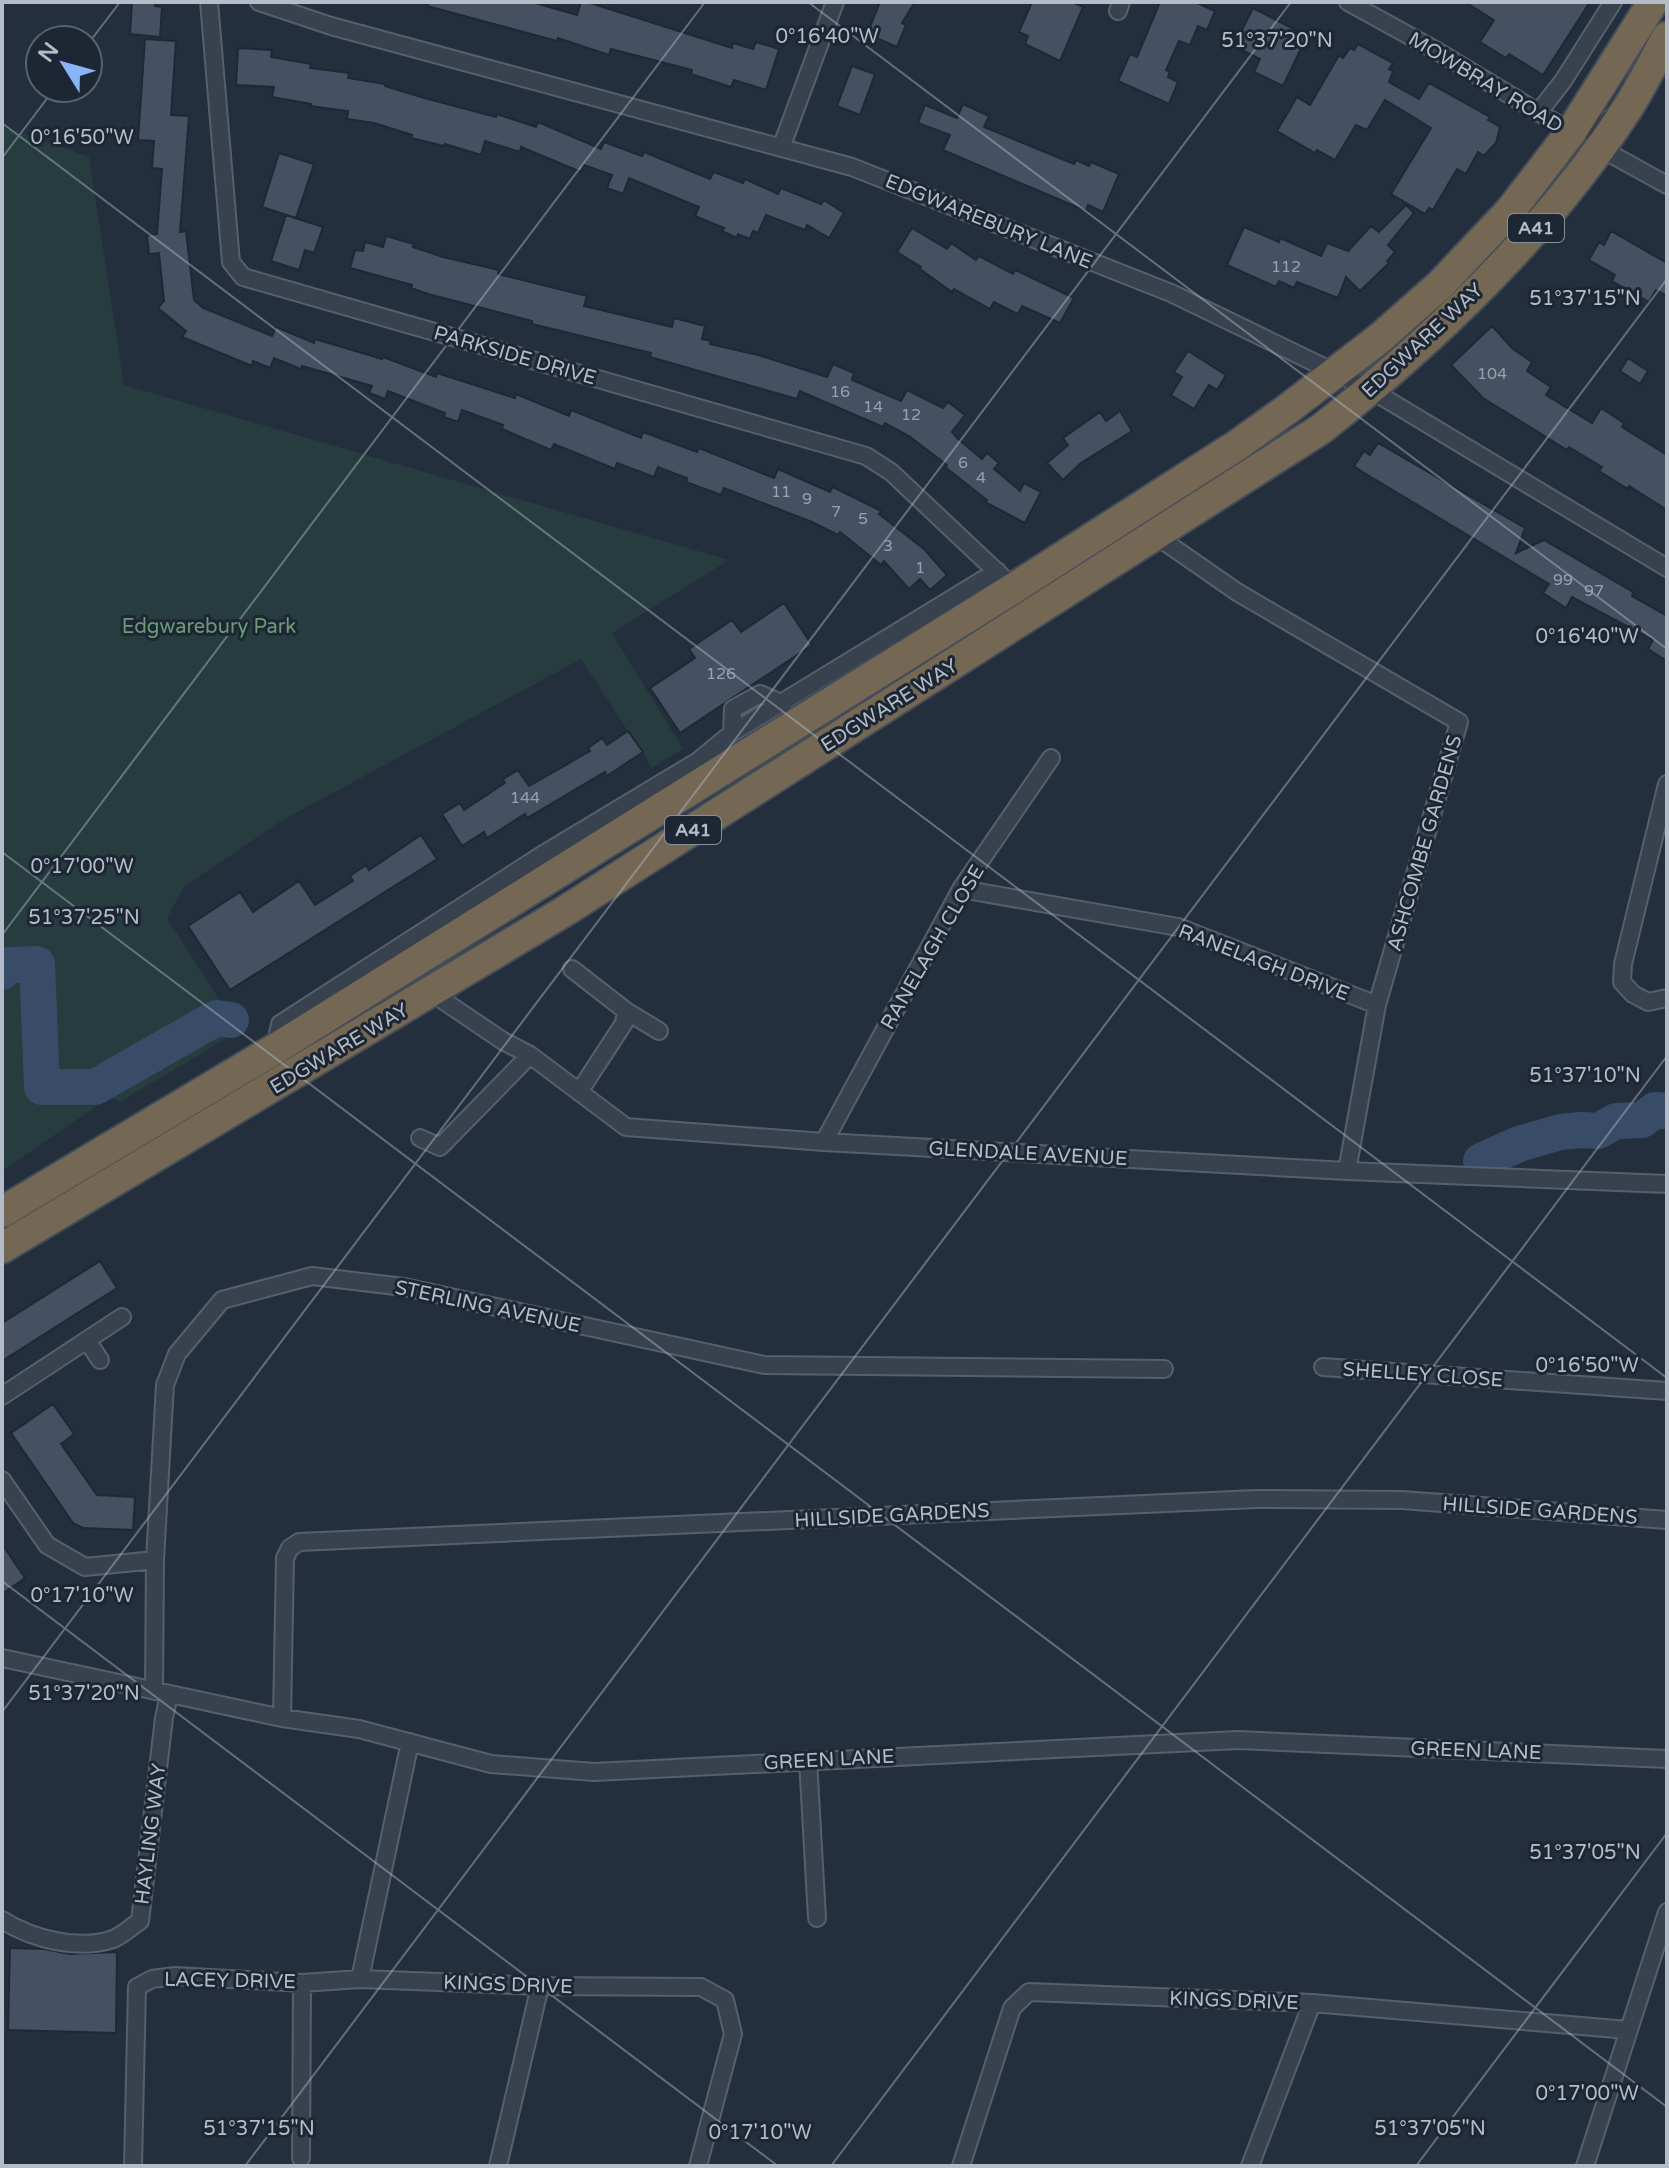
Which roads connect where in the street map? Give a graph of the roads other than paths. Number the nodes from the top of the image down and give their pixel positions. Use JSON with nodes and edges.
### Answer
{"nodes":[{"id":1,"x":209,"y":2,"type":"edge"},
{"id":2,"x":259,"y":2,"type":"edge"},
{"id":3,"x":835,"y":2,"type":"edge"},
{"id":4,"x":1348,"y":2,"type":"edge"},
{"id":5,"x":1613,"y":2,"type":"edge"},
{"id":6,"x":1653,"y":2,"type":"edge"},
{"id":7,"x":1667,"y":37,"type":"edge"},
{"id":8,"x":1627,"y":110,"type":"junction"},
{"id":9,"x":1538,"y":113,"type":"junction"},
{"id":10,"x":1571,"y":132,"type":"junction"},
{"id":11,"x":781,"y":148,"type":"junction"},
{"id":12,"x":1600,"y":148,"type":"junction"},
{"id":13,"x":1667,"y":185,"type":"edge"},
{"id":14,"x":1335,"y":374,"type":"junction"},
{"id":15,"x":1371,"y":390,"type":"junction"},
{"id":16,"x":1155,"y":535,"type":"junction"},
{"id":17,"x":1667,"y":568,"type":"edge"},
{"id":18,"x":1005,"y":580,"type":"junction"},
{"id":19,"x":1051,"y":758,"type":"dead end"},
{"id":20,"x":1667,"y":784,"type":"edge"},
{"id":21,"x":961,"y":889,"type":"junction"},
{"id":22,"x":572,"y":969,"type":"dead end"},
{"id":23,"x":432,"y":993,"type":"junction"},
{"id":24,"x":1667,"y":998,"type":"edge"},
{"id":25,"x":1377,"y":1005,"type":"junction"},
{"id":26,"x":626,"y":1011,"type":"junction"},
{"id":27,"x":659,"y":1031,"type":"dead end"},
{"id":28,"x":277,"y":1036,"type":"junction"},
{"id":29,"x":530,"y":1055,"type":"junction"},
{"id":30,"x":579,"y":1092,"type":"junction"},
{"id":31,"x":420,"y":1138,"type":"dead end"},
{"id":32,"x":824,"y":1142,"type":"junction"},
{"id":33,"x":1347,"y":1171,"type":"junction"},
{"id":34,"x":1667,"y":1184,"type":"edge"},
{"id":35,"x":2,"y":1212,"type":"edge"},
{"id":36,"x":2,"y":1248,"type":"edge"},
{"id":37,"x":122,"y":1317,"type":"dead end"},
{"id":38,"x":87,"y":1340,"type":"junction"},
{"id":39,"x":100,"y":1360,"type":"dead end"},
{"id":40,"x":1323,"y":1367,"type":"dead end"},
{"id":41,"x":1164,"y":1369,"type":"dead end"},
{"id":42,"x":1667,"y":1391,"type":"edge"},
{"id":43,"x":2,"y":1396,"type":"edge"},
{"id":44,"x":2,"y":1480,"type":"edge"},
{"id":45,"x":1667,"y":1520,"type":"edge"},
{"id":46,"x":155,"y":1560,"type":"junction"},
{"id":47,"x":2,"y":1658,"type":"edge"},
{"id":48,"x":161,"y":1693,"type":"junction"},
{"id":49,"x":282,"y":1718,"type":"junction"},
{"id":50,"x":410,"y":1742,"type":"junction"},
{"id":51,"x":1667,"y":1759,"type":"edge"},
{"id":52,"x":808,"y":1760,"type":"junction"},
{"id":53,"x":1667,"y":1912,"type":"edge"},
{"id":54,"x":817,"y":1918,"type":"dead end"},
{"id":55,"x":2,"y":1920,"type":"edge"},
{"id":56,"x":360,"y":1979,"type":"junction"},
{"id":57,"x":302,"y":1983,"type":"junction"},
{"id":58,"x":540,"y":1986,"type":"junction"},
{"id":59,"x":1312,"y":2003,"type":"junction"},
{"id":60,"x":1628,"y":2030,"type":"junction"},
{"id":61,"x":301,"y":2158,"type":"dead end"},
{"id":62,"x":133,"y":2166,"type":"edge"},
{"id":63,"x":498,"y":2166,"type":"edge"},
{"id":64,"x":698,"y":2166,"type":"edge"},
{"id":65,"x":961,"y":2166,"type":"edge"},
{"id":66,"x":1250,"y":2166,"type":"edge"},
{"id":67,"x":1585,"y":2166,"type":"edge"}],
"edges":[{"from":1,"to":18,"type":"street","name":"PARKSIDE DRIVE"},
{"from":2,"to":11,"type":"street","name":"EDGWAREBURY LANE"},
{"from":3,"to":11,"type":"street"},
{"from":4,"to":9,"type":"street","name":"MOWBRAY ROAD"},
{"from":5,"to":9,"type":"street"},
{"from":6,"to":10,"type":"highway","name":"EDGWARE WAY","number":"A41"},
{"from":7,"to":8,"type":"highway","name":"EDGWARE WAY","number":"A41"},
{"from":8,"to":10,"type":"street","name":"MOWBRAY ROAD"},
{"from":8,"to":12,"type":"highway","name":"EDGWARE WAY","number":"A41"},
{"from":9,"to":10,"type":"street","name":"MOWBRAY ROAD"},
{"from":10,"to":14,"type":"highway","name":"EDGWARE WAY","number":"A41"},
{"from":11,"to":14,"type":"street","name":"EDGWAREBURY LANE"},
{"from":12,"to":13,"type":"street"},
{"from":12,"to":15,"type":"highway","name":"EDGWARE WAY","number":"A41"},
{"from":14,"to":15,"type":"street","name":"EDGWAREBURY LANE"},
{"from":14,"to":18,"type":"highway","name":"EDGWARE WAY","number":"A41"},
{"from":15,"to":16,"type":"highway","name":"EDGWARE WAY","number":"A41"},
{"from":15,"to":17,"type":"street","name":"EDGWAREBURY LANE"},
{"from":16,"to":23,"type":"highway","name":"EDGWARE WAY","number":"A41"},
{"from":16,"to":25,"type":"street","name":"ASHCOMBE GARDENS"},
{"from":18,"to":28,"type":"highway","name":"EDGWARE WAY","number":"A41"},
{"from":18,"to":28,"type":"street","name":"EDGWARE WAY"},
{"from":19,"to":21,"type":"street","name":"RANELAGH CLOSE"},
{"from":20,"to":24,"type":"street"},
{"from":21,"to":25,"type":"street","name":"RANELAGH DRIVE"},
{"from":21,"to":32,"type":"street","name":"RANELAGH CLOSE"},
{"from":22,"to":26,"type":"street"},
{"from":23,"to":29,"type":"street","name":"GLENDALE AVENUE"},
{"from":23,"to":36,"type":"highway","name":"EDGWARE WAY","number":"A41"},
{"from":25,"to":33,"type":"street","name":"ASHCOMBE GARDENS"},
{"from":26,"to":27,"type":"street"},
{"from":26,"to":30,"type":"street"},
{"from":28,"to":35,"type":"highway","name":"EDGWARE WAY","number":"A41"},
{"from":29,"to":30,"type":"street","name":"GLENDALE AVENUE"},
{"from":29,"to":31,"type":"street"},
{"from":30,"to":32,"type":"street","name":"GLENDALE AVENUE"},
{"from":32,"to":33,"type":"street","name":"GLENDALE AVENUE"},
{"from":33,"to":34,"type":"street","name":"GLENDALE AVENUE"},
{"from":37,"to":38,"type":"street"},
{"from":38,"to":39,"type":"street"},
{"from":38,"to":43,"type":"street"},
{"from":40,"to":42,"type":"street","name":"SHELLEY CLOSE"},
{"from":41,"to":46,"type":"street","name":"STERLING AVENUE"},
{"from":44,"to":46,"type":"street"},
{"from":45,"to":49,"type":"street","name":"HILLSIDE GARDENS"},
{"from":46,"to":48,"type":"street","name":"STERLING AVENUE"},
{"from":47,"to":48,"type":"street","name":"GREEN LANE"},
{"from":48,"to":49,"type":"street","name":"GREEN LANE"},
{"from":48,"to":55,"type":"street","name":"HAYLING WAY"},
{"from":49,"to":50,"type":"street","name":"GREEN LANE"},
{"from":50,"to":52,"type":"street","name":"GREEN LANE"},
{"from":50,"to":56,"type":"street"},
{"from":51,"to":52,"type":"street","name":"GREEN LANE"},
{"from":52,"to":54,"type":"street"},
{"from":53,"to":60,"type":"street"},
{"from":56,"to":57,"type":"street","name":"LACEY DRIVE"},
{"from":56,"to":58,"type":"street","name":"KINGS DRIVE"},
{"from":57,"to":61,"type":"street"},
{"from":57,"to":62,"type":"street","name":"LACEY DRIVE"},
{"from":58,"to":63,"type":"street"},
{"from":58,"to":64,"type":"street","name":"KINGS DRIVE"},
{"from":59,"to":60,"type":"street","name":"KINGS DRIVE"},
{"from":59,"to":65,"type":"street","name":"KINGS DRIVE"},
{"from":59,"to":66,"type":"street"},
{"from":60,"to":67,"type":"street"}]}
